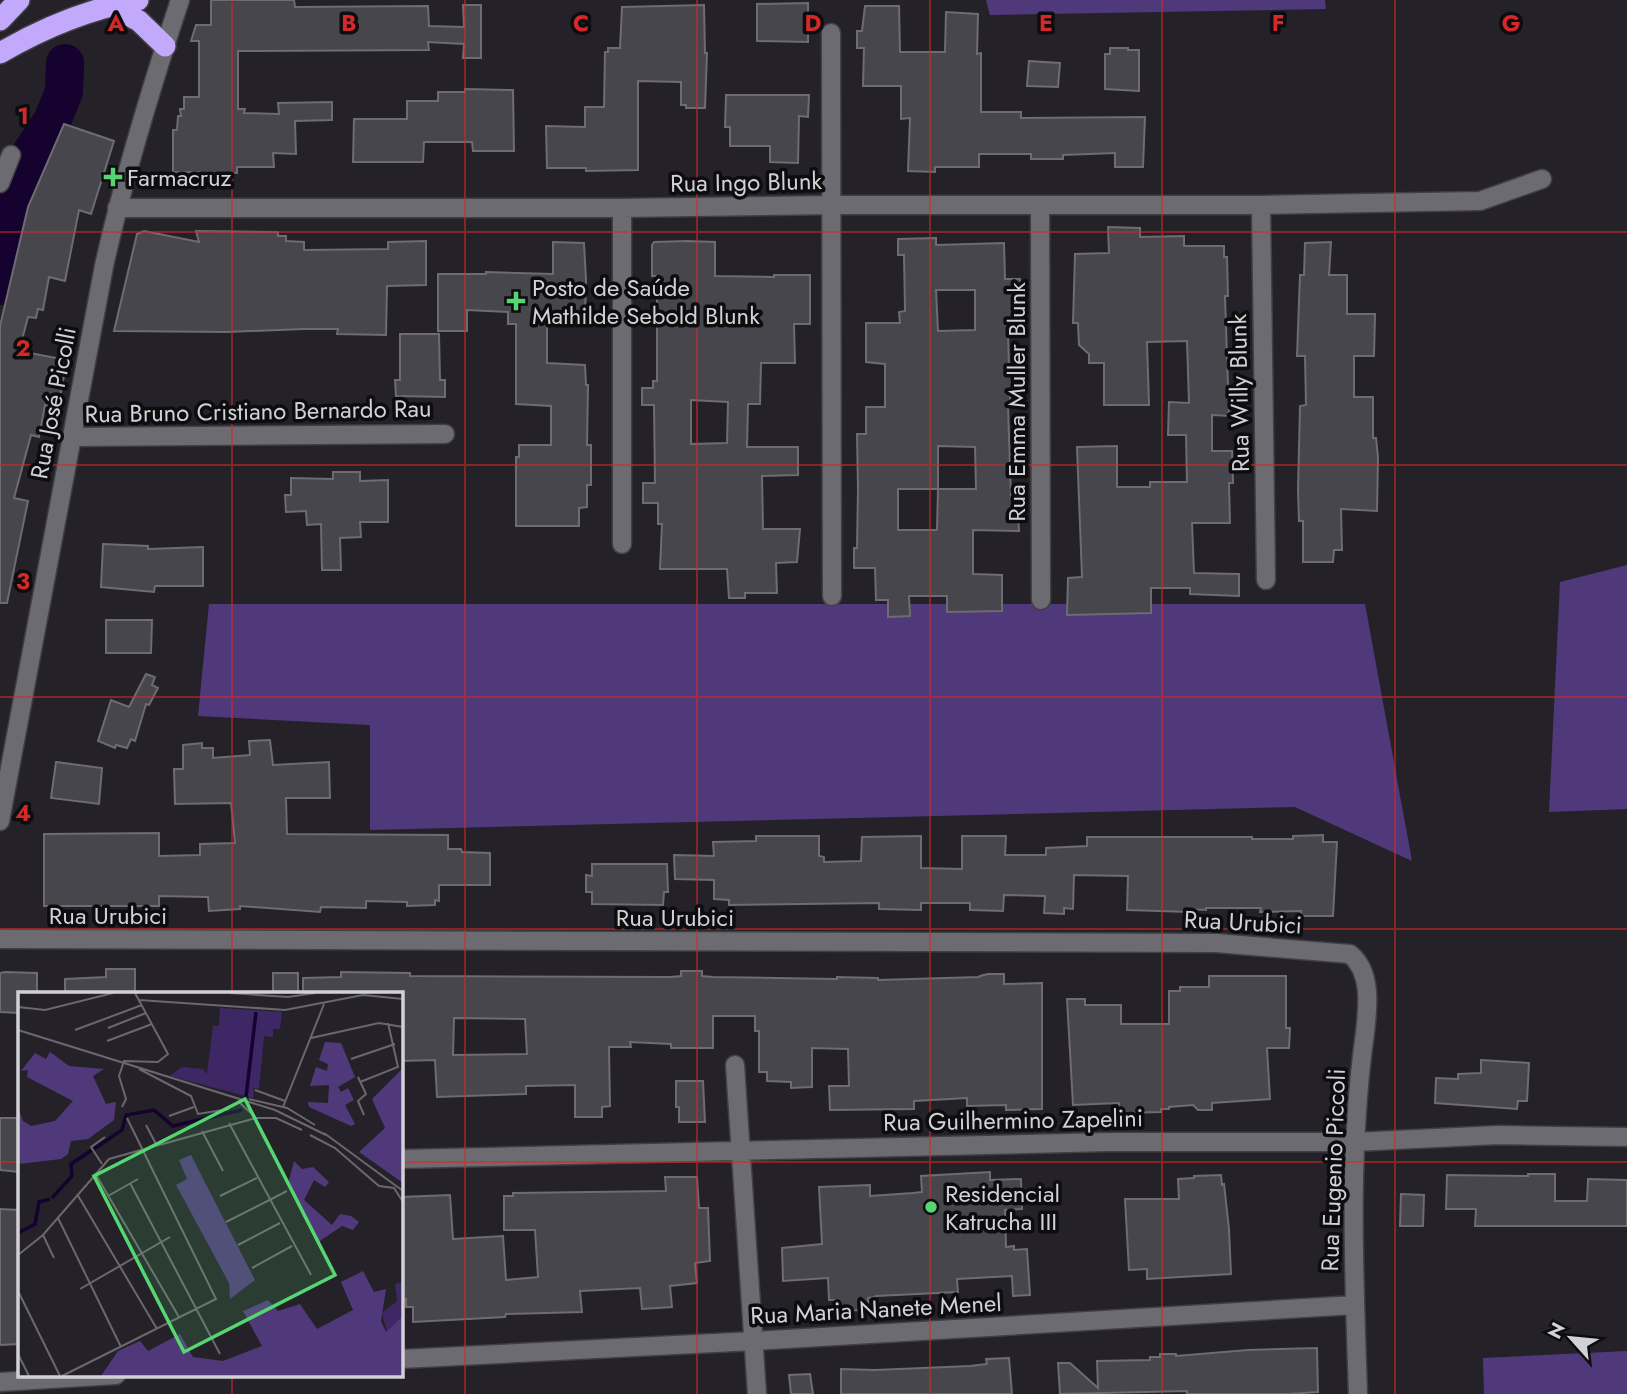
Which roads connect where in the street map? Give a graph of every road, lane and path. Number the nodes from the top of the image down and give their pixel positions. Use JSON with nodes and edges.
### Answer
{"nodes":[{"id":1,"x":19,"y":0,"type":"edge"},
{"id":2,"x":138,"y":0,"type":"edge"},
{"id":3,"x":180,"y":0,"type":"edge"},
{"id":4,"x":110,"y":5,"type":"junction"},
{"id":5,"x":0,"y":20,"type":"edge"},
{"id":6,"x":831,"y":33,"type":"dead end"},
{"id":7,"x":165,"y":46,"type":"junction"},
{"id":8,"x":0,"y":53,"type":"edge"},
{"id":9,"x":11,"y":155,"type":"dead end"},
{"id":10,"x":1542,"y":179,"type":"dead end"},
{"id":11,"x":0,"y":183,"type":"edge"},
{"id":12,"x":833,"y":205,"type":"junction"},
{"id":13,"x":1040,"y":205,"type":"junction"},
{"id":14,"x":1261,"y":205,"type":"junction"},
{"id":15,"x":117,"y":208,"type":"junction"},
{"id":16,"x":622,"y":208,"type":"junction"},
{"id":17,"x":445,"y":433,"type":"dead end"},
{"id":18,"x":72,"y":437,"type":"junction"},
{"id":19,"x":622,"y":544,"type":"dead end"},
{"id":20,"x":1266,"y":580,"type":"dead end"},
{"id":21,"x":832,"y":596,"type":"dead end"},
{"id":22,"x":1041,"y":600,"type":"dead end"},
{"id":23,"x":0,"y":821,"type":"edge"},
{"id":24,"x":0,"y":939,"type":"edge"},
{"id":25,"x":1350,"y":954,"type":"joint"},
{"id":26,"x":736,"y":1065,"type":"dead end"},
{"id":27,"x":1627,"y":1137,"type":"edge"},
{"id":28,"x":1353,"y":1142,"type":"junction"},
{"id":29,"x":740,"y":1151,"type":"junction"},
{"id":30,"x":402,"y":1159,"type":"edge"},
{"id":31,"x":1355,"y":1305,"type":"junction"},
{"id":32,"x":754,"y":1341,"type":"junction"},
{"id":33,"x":402,"y":1359,"type":"edge"},
{"id":34,"x":99,"y":1376,"type":"edge"},
{"id":35,"x":0,"y":1382,"type":"edge"},
{"id":36,"x":757,"y":1394,"type":"edge"},
{"id":37,"x":1358,"y":1394,"type":"edge"}],
"edges":[{"from":1,"to":5,"type":"highway"},
{"from":2,"to":4,"type":"highway"},
{"from":3,"to":7,"type":"street","name":"Rua José Picolli"},
{"from":4,"to":7,"type":"highway"},
{"from":4,"to":8,"type":"highway"},
{"from":6,"to":12,"type":"street"},
{"from":7,"to":15,"type":"street","name":"Rua José Picolli"},
{"from":9,"to":11,"type":"street"},
{"from":10,"to":14,"type":"street","name":"Rua Ingo Blunk"},
{"from":12,"to":13,"type":"street","name":"Rua Ingo Blunk"},
{"from":12,"to":16,"type":"street","name":"Rua Ingo Blunk"},
{"from":12,"to":21,"type":"street"},
{"from":13,"to":14,"type":"street","name":"Rua Ingo Blunk"},
{"from":13,"to":22,"type":"street","name":"Rua Emma Muller Blunk"},
{"from":14,"to":20,"type":"street","name":"Rua Willy Blunk"},
{"from":15,"to":16,"type":"street","name":"Rua Ingo Blunk"},
{"from":15,"to":18,"type":"street","name":"Rua José Picolli"},
{"from":16,"to":19,"type":"street"},
{"from":17,"to":18,"type":"street","name":"Rua Bruno Cristiano Bernardo Rau"},
{"from":18,"to":23,"type":"street","name":"Rua José Picolli"},
{"from":24,"to":25,"type":"street","name":"Rua Urubici"},
{"from":25,"to":28,"type":"street","name":"Rua Eugenio Piccoli"},
{"from":26,"to":29,"type":"street"},
{"from":27,"to":28,"type":"street","name":"Rua Guilhermino Zapelini"},
{"from":28,"to":29,"type":"street","name":"Rua Guilhermino Zapelini"},
{"from":28,"to":31,"type":"street","name":"Rua Eugenio Piccoli"},
{"from":29,"to":30,"type":"street","name":"Rua Guilhermino Zapelini"},
{"from":29,"to":32,"type":"street"},
{"from":31,"to":32,"type":"street","name":"Rua Maria Nanete Menel"},
{"from":31,"to":37,"type":"street","name":"Rua Eugenio Piccoli"},
{"from":32,"to":33,"type":"street","name":"Rua Maria Nanete Menel"},
{"from":32,"to":36,"type":"street"},
{"from":34,"to":35,"type":"street"}]}
